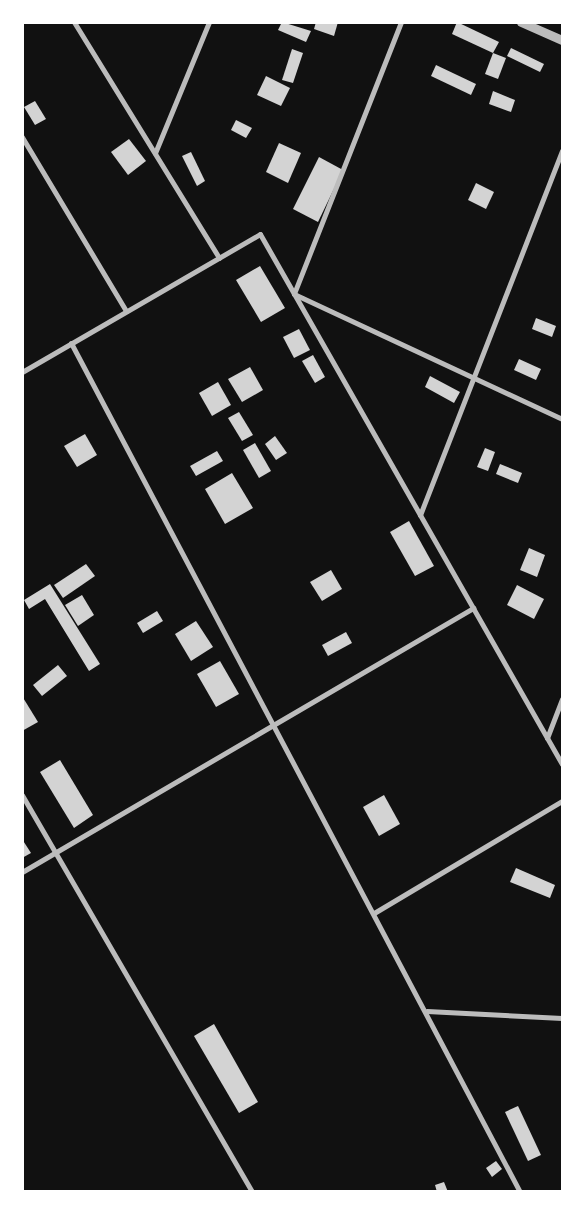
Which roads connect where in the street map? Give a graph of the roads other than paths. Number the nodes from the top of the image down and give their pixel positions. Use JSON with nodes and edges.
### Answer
{"nodes":[{"id":1,"x":74,"y":22,"type":"edge"},
{"id":2,"x":209,"y":22,"type":"edge"},
{"id":3,"x":401,"y":22,"type":"edge"},
{"id":4,"x":521,"y":22,"type":"edge"},
{"id":5,"x":562,"y":40,"type":"edge"},
{"id":6,"x":22,"y":137,"type":"edge"},
{"id":7,"x":562,"y":151,"type":"edge"},
{"id":8,"x":155,"y":153,"type":"junction"},
{"id":9,"x":220,"y":258,"type":"junction"},
{"id":10,"x":294,"y":294,"type":"junction"},
{"id":11,"x":126,"y":311,"type":"junction"},
{"id":12,"x":71,"y":343,"type":"junction"},
{"id":13,"x":22,"y":372,"type":"edge"},
{"id":14,"x":474,"y":378,"type":"junction"},
{"id":15,"x":562,"y":419,"type":"edge"},
{"id":16,"x":420,"y":515,"type":"junction"},
{"id":17,"x":473,"y":608,"type":"junction"},
{"id":18,"x":562,"y":699,"type":"edge"},
{"id":19,"x":274,"y":724,"type":"junction"},
{"id":20,"x":547,"y":738,"type":"junction"},
{"id":21,"x":562,"y":764,"type":"edge"},
{"id":22,"x":22,"y":795,"type":"edge"},
{"id":23,"x":562,"y":801,"type":"edge"},
{"id":24,"x":56,"y":853,"type":"junction"},
{"id":25,"x":22,"y":872,"type":"edge"},
{"id":26,"x":374,"y":912,"type":"junction"},
{"id":27,"x":427,"y":1011,"type":"junction"},
{"id":28,"x":562,"y":1018,"type":"edge"},
{"id":29,"x":252,"y":1192,"type":"edge"},
{"id":30,"x":520,"y":1192,"type":"edge"}],
"edges":[{"from":1,"to":8,"type":"street"},
{"from":2,"to":8,"type":"street"},
{"from":3,"to":10,"type":"street"},
{"from":4,"to":5,"type":"street"},
{"from":6,"to":11,"type":"street"},
{"from":7,"to":14,"type":"street"},
{"from":8,"to":9,"type":"street"},
{"from":9,"to":10,"type":"street"},
{"from":9,"to":11,"type":"street"},
{"from":10,"to":14,"type":"street"},
{"from":10,"to":16,"type":"street"},
{"from":11,"to":12,"type":"street"},
{"from":12,"to":13,"type":"street"},
{"from":12,"to":19,"type":"street"},
{"from":14,"to":15,"type":"street"},
{"from":14,"to":16,"type":"street"},
{"from":16,"to":17,"type":"street"},
{"from":17,"to":19,"type":"street"},
{"from":17,"to":20,"type":"street"},
{"from":18,"to":20,"type":"street"},
{"from":19,"to":24,"type":"street"},
{"from":19,"to":26,"type":"street"},
{"from":20,"to":21,"type":"street"},
{"from":22,"to":24,"type":"street"},
{"from":23,"to":26,"type":"street"},
{"from":24,"to":25,"type":"street"},
{"from":24,"to":29,"type":"street"},
{"from":26,"to":27,"type":"street"},
{"from":27,"to":28,"type":"street"},
{"from":27,"to":30,"type":"street"}]}
